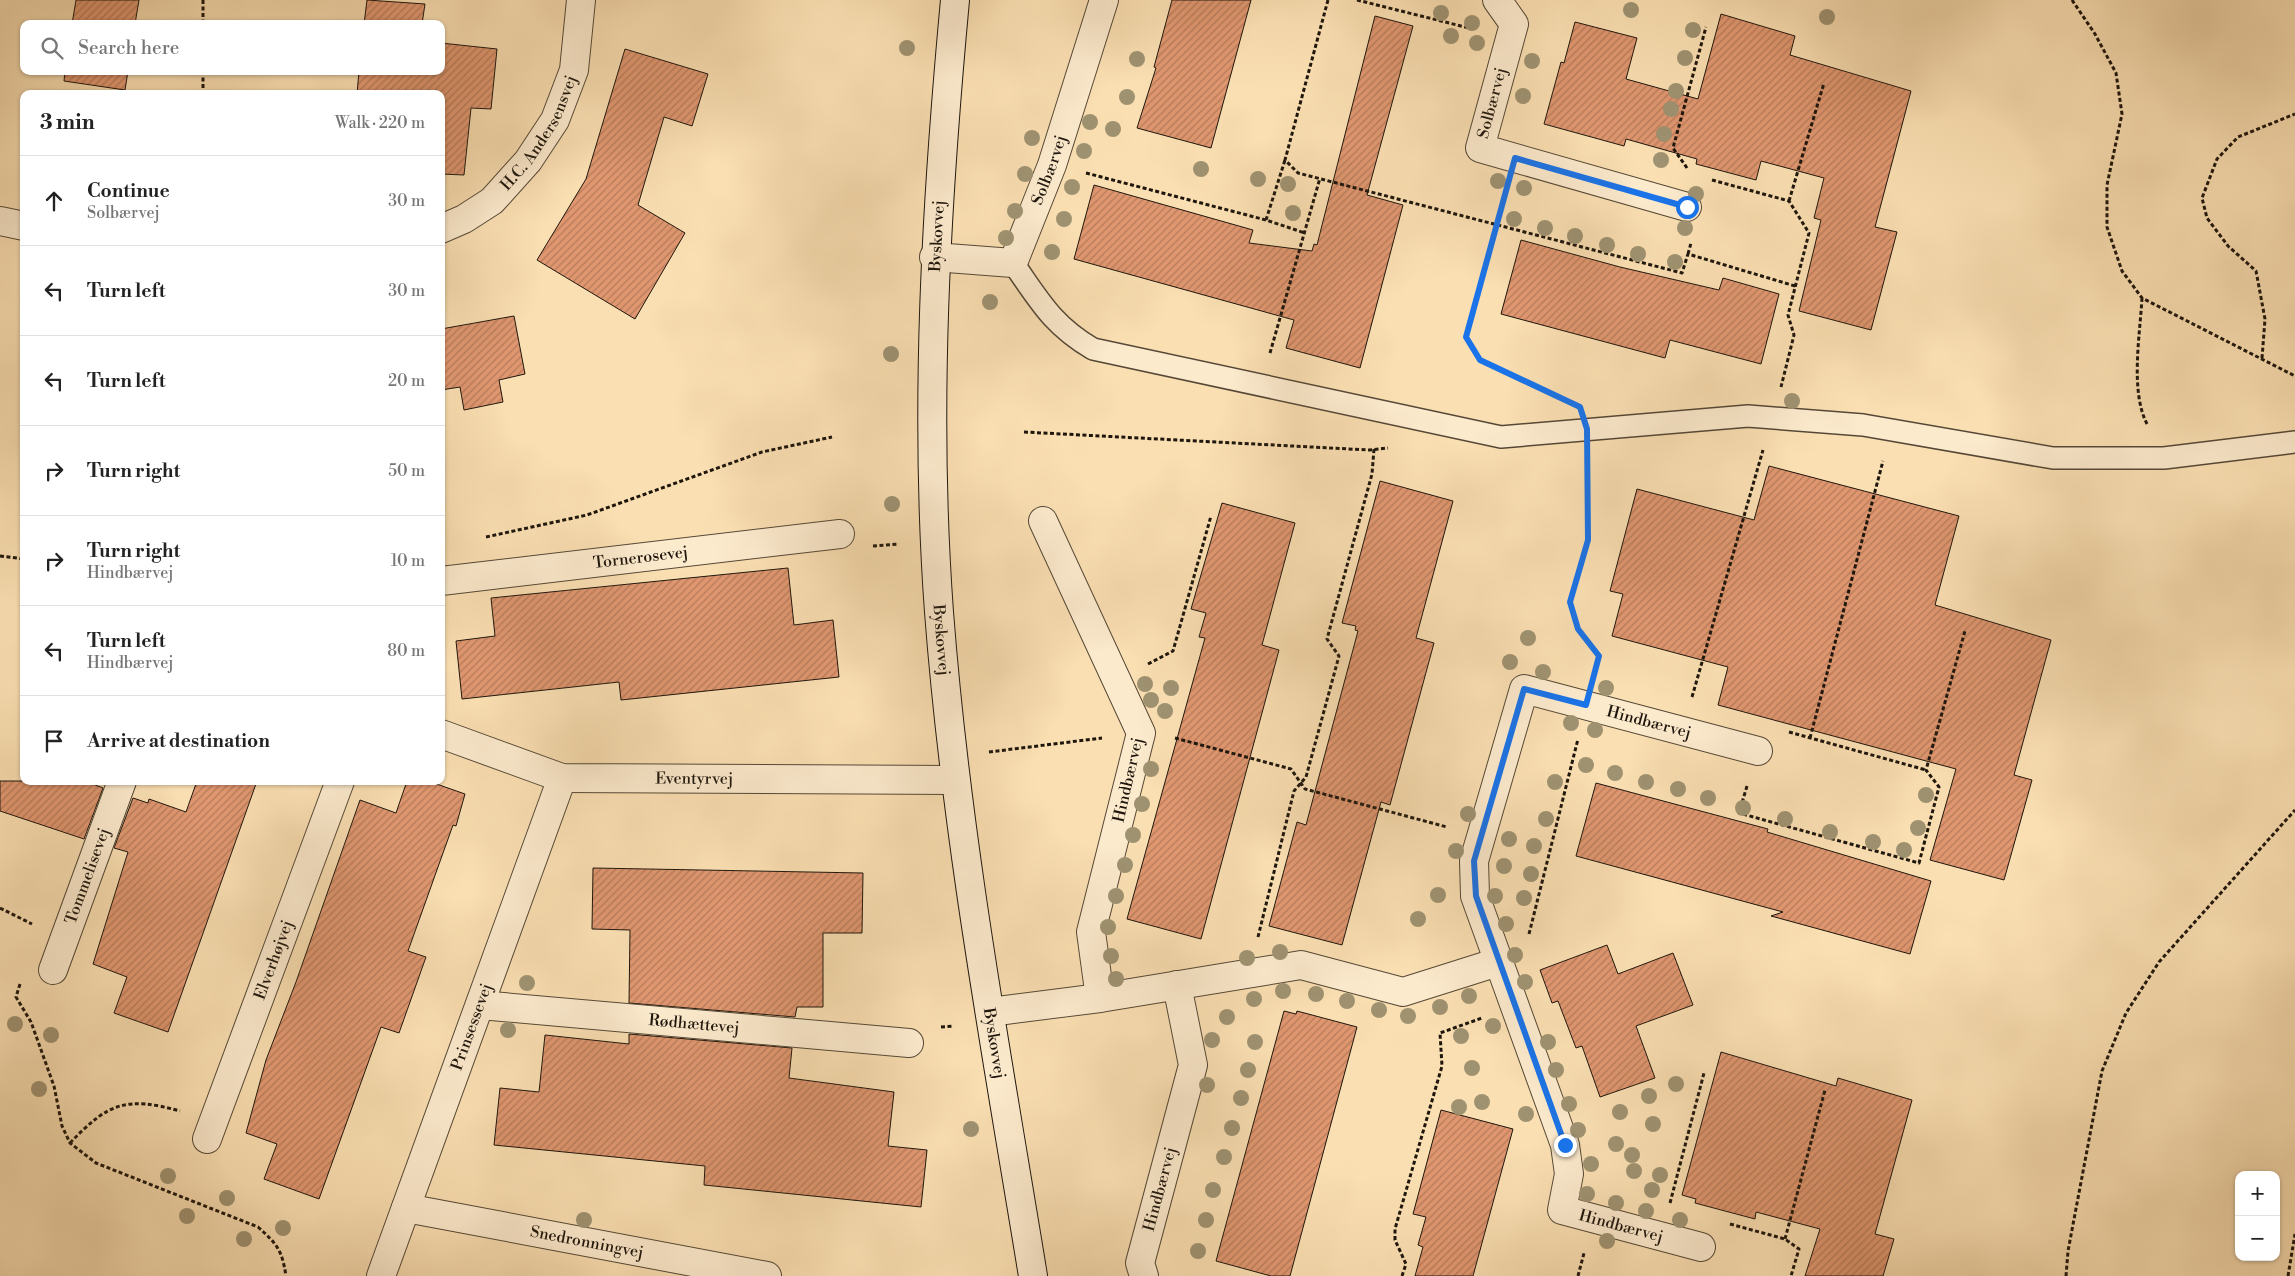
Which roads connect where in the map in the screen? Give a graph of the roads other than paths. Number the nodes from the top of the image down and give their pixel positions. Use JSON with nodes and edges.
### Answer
{"nodes":[{"id":1,"x":581,"y":0,"type":"edge"},
{"id":2,"x":954,"y":0,"type":"edge"},
{"id":3,"x":1104,"y":0,"type":"edge"},
{"id":4,"x":1497,"y":0,"type":"edge"},
{"id":5,"x":1687,"y":207,"type":"dead end"},
{"id":6,"x":0,"y":221,"type":"edge"},
{"id":7,"x":20,"y":225,"type":"edge"},
{"id":8,"x":445,"y":227,"type":"edge"},
{"id":9,"x":934,"y":257,"type":"junction"},
{"id":10,"x":1013,"y":263,"type":"junction"},
{"id":11,"x":2295,"y":442,"type":"edge"},
{"id":12,"x":1043,"y":521,"type":"dead end"},
{"id":13,"x":840,"y":534,"type":"road end"},
{"id":14,"x":445,"y":581,"type":"edge"},
{"id":15,"x":445,"y":735,"type":"edge"},
{"id":16,"x":1758,"y":752,"type":"road end"},
{"id":17,"x":954,"y":768,"type":"junction"},
{"id":18,"x":562,"y":778,"type":"junction"},
{"id":19,"x":121,"y":785,"type":"edge"},
{"id":20,"x":339,"y":785,"type":"edge"},
{"id":21,"x":1498,"y":962,"type":"junction"},
{"id":22,"x":53,"y":970,"type":"dead end"},
{"id":23,"x":1177,"y":985,"type":"junction"},
{"id":24,"x":1100,"y":998,"type":"junction"},
{"id":25,"x":480,"y":1005,"type":"junction"},
{"id":26,"x":991,"y":1017,"type":"junction"},
{"id":27,"x":908,"y":1042,"type":"road end"},
{"id":28,"x":210,"y":1130,"type":"road end"},
{"id":29,"x":406,"y":1208,"type":"junction"},
{"id":30,"x":1701,"y":1247,"type":"dead end"},
{"id":31,"x":381,"y":1276,"type":"edge"},
{"id":32,"x":766,"y":1276,"type":"edge"},
{"id":33,"x":1033,"y":1276,"type":"edge"},
{"id":34,"x":1144,"y":1276,"type":"edge"}],
"edges":[{"from":1,"to":8,"type":"street","name":"H.C. Andersensvej"},
{"from":2,"to":9,"type":"street","name":"Byskovvej"},
{"from":3,"to":10,"type":"street","name":"Solbærvej"},
{"from":4,"to":5,"type":"street","name":"Solbærvej"},
{"from":6,"to":7,"type":"street"},
{"from":9,"to":10,"type":"street"},
{"from":9,"to":17,"type":"street","name":"Byskovvej"},
{"from":10,"to":11,"type":"lane"},
{"from":12,"to":24,"type":"street","name":"Hindbærvej"},
{"from":13,"to":14,"type":"street","name":"Tornerosevej"},
{"from":15,"to":18,"type":"street","name":"Eventyrvej"},
{"from":16,"to":21,"type":"street","name":"Hindbærvej"},
{"from":17,"to":18,"type":"street","name":"Eventyrvej"},
{"from":17,"to":26,"type":"street","name":"Byskovvej"},
{"from":18,"to":25,"type":"street","name":"Prinsessevej"},
{"from":19,"to":22,"type":"street","name":"Tommelisevej"},
{"from":20,"to":28,"type":"street","name":"Elverhøjvej"},
{"from":21,"to":23,"type":"street"},
{"from":21,"to":30,"type":"street","name":"Hindbærvej"},
{"from":23,"to":24,"type":"street"},
{"from":23,"to":34,"type":"street","name":"Hindbærvej"},
{"from":24,"to":26,"type":"street"},
{"from":25,"to":27,"type":"street","name":"Rødhættevej"},
{"from":25,"to":29,"type":"street","name":"Prinsessevej"},
{"from":26,"to":33,"type":"street","name":"Byskovvej"},
{"from":29,"to":31,"type":"street","name":"Prinsessevej"},
{"from":29,"to":32,"type":"street","name":"Snedronningvej"}]}
